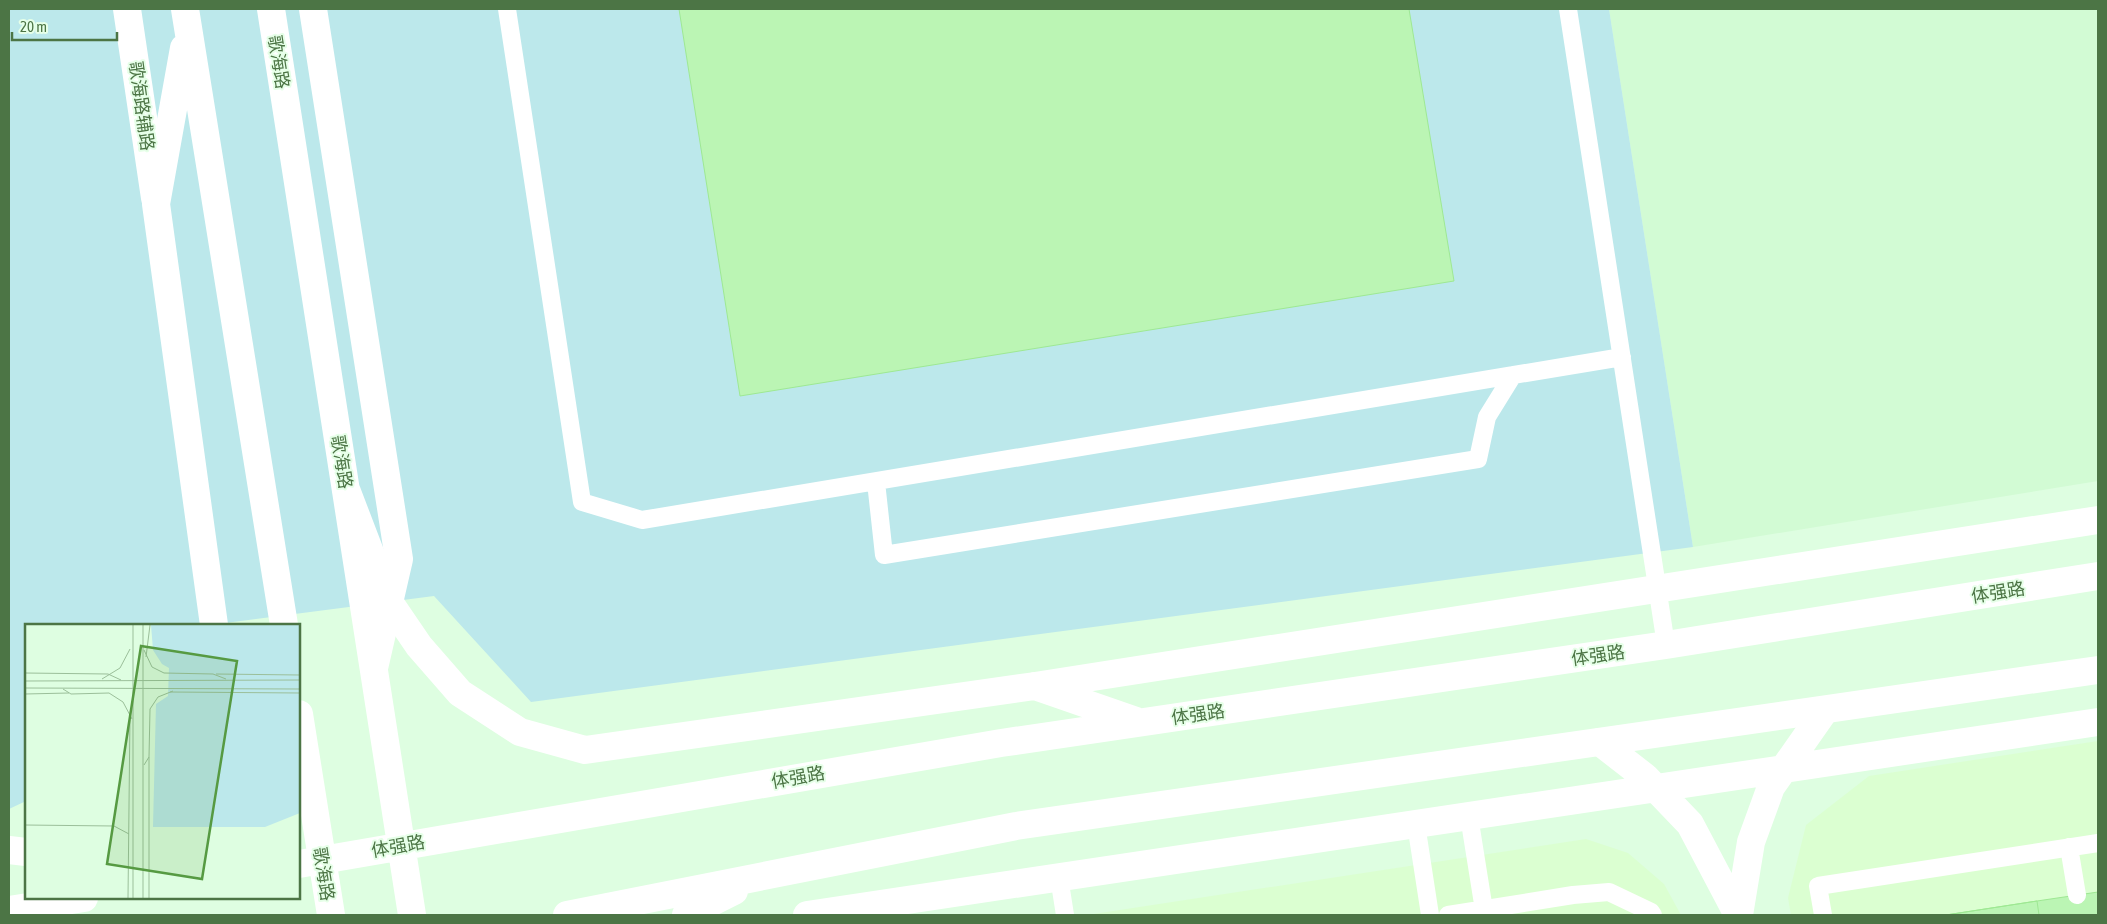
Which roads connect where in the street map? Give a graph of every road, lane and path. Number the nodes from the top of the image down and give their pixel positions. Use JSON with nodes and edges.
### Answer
{"nodes":[{"id":1,"x":127,"y":9,"type":"edge"},
{"id":2,"x":271,"y":9,"type":"edge"},
{"id":3,"x":313,"y":9,"type":"edge"},
{"id":4,"x":507,"y":9,"type":"edge"},
{"id":5,"x":1568,"y":9,"type":"edge"},
{"id":6,"x":186,"y":18,"type":"edge"},
{"id":7,"x":156,"y":204,"type":"junction"},
{"id":8,"x":1622,"y":357,"type":"junction"},
{"id":9,"x":1513,"y":375,"type":"junction"},
{"id":10,"x":876,"y":482,"type":"junction"},
{"id":11,"x":347,"y":492,"type":"junction"},
{"id":12,"x":2098,"y":520,"type":"edge"},
{"id":13,"x":2098,"y":576,"type":"edge"},
{"id":14,"x":1657,"y":589,"type":"junction"},
{"id":15,"x":389,"y":602,"type":"junction"},
{"id":16,"x":214,"y":624,"type":"edge"},
{"id":17,"x":284,"y":624,"type":"edge"},
{"id":18,"x":1666,"y":645,"type":"junction"},
{"id":19,"x":374,"y":668,"type":"junction"},
{"id":20,"x":2098,"y":670,"type":"edge"},
{"id":21,"x":1036,"y":686,"type":"junction"},
{"id":22,"x":1825,"y":710,"type":"junction"},
{"id":23,"x":1140,"y":722,"type":"junction"},
{"id":24,"x":2098,"y":722,"type":"edge"},
{"id":25,"x":300,"y":727,"type":"edge"},
{"id":26,"x":1600,"y":742,"type":"junction"},
{"id":27,"x":1784,"y":769,"type":"junction"},
{"id":28,"x":1655,"y":788,"type":"junction"},
{"id":29,"x":1469,"y":816,"type":"junction"},
{"id":30,"x":1416,"y":824,"type":"junction"},
{"id":31,"x":2098,"y":843,"type":"edge"},
{"id":32,"x":402,"y":845,"type":"junction"},
{"id":33,"x":2069,"y":848,"type":"junction"},
{"id":34,"x":9,"y":850,"type":"edge"},
{"id":35,"x":25,"y":852,"type":"edge"},
{"id":36,"x":310,"y":862,"type":"edge"},
{"id":37,"x":766,"y":876,"type":"junction"},
{"id":38,"x":1059,"y":877,"type":"junction"},
{"id":39,"x":25,"y":894,"type":"edge"},
{"id":40,"x":2077,"y":895,"type":"dead end"},
{"id":41,"x":78,"y":899,"type":"edge"},
{"id":42,"x":9,"y":902,"type":"edge"},
{"id":43,"x":9,"y":910,"type":"edge"},
{"id":44,"x":1484,"y":910,"type":"junction"},
{"id":45,"x":580,"y":914,"type":"edge"},
{"id":46,"x":331,"y":915,"type":"edge"},
{"id":47,"x":412,"y":915,"type":"edge"},
{"id":48,"x":686,"y":915,"type":"edge"},
{"id":49,"x":807,"y":915,"type":"edge"},
{"id":50,"x":1065,"y":915,"type":"edge"},
{"id":51,"x":1430,"y":915,"type":"edge"},
{"id":52,"x":1448,"y":915,"type":"edge"},
{"id":53,"x":1653,"y":915,"type":"edge"},
{"id":54,"x":1738,"y":915,"type":"edge"},
{"id":55,"x":1823,"y":915,"type":"edge"}],
"edges":[{"from":1,"to":7,"type":"main road","name":"歌海路辅路"},
{"from":2,"to":11,"type":"main road","name":"歌海路"},
{"from":3,"to":15,"type":"main road"},
{"from":4,"to":10,"type":"lane"},
{"from":5,"to":8,"type":"lane"},
{"from":6,"to":7,"type":"main road"},
{"from":6,"to":17,"type":"main road"},
{"from":7,"to":16,"type":"main road","name":"歌海路辅路"},
{"from":8,"to":9,"type":"lane"},
{"from":8,"to":14,"type":"lane"},
{"from":9,"to":10,"type":"lane"},
{"from":9,"to":10,"type":"lane"},
{"from":11,"to":15,"type":"main road"},
{"from":11,"to":19,"type":"main road","name":"歌海路"},
{"from":12,"to":14,"type":"main road"},
{"from":13,"to":18,"type":"main road","name":"体强路"},
{"from":14,"to":18,"type":"lane"},
{"from":14,"to":21,"type":"main road"},
{"from":15,"to":19,"type":"main road"},
{"from":15,"to":21,"type":"main road"},
{"from":18,"to":23,"type":"main road","name":"体强路"},
{"from":19,"to":32,"type":"main road","name":"歌海路"},
{"from":20,"to":22,"type":"main road"},
{"from":21,"to":23,"type":"main road"},
{"from":22,"to":26,"type":"main road"},
{"from":22,"to":27,"type":"main road"},
{"from":23,"to":32,"type":"main road","name":"体强路"},
{"from":24,"to":27,"type":"main road"},
{"from":25,"to":36,"type":"main road","name":"歌海路"},
{"from":26,"to":28,"type":"main road"},
{"from":26,"to":37,"type":"main road"},
{"from":27,"to":28,"type":"main road"},
{"from":27,"to":54,"type":"main road"},
{"from":28,"to":29,"type":"main road"},
{"from":28,"to":54,"type":"main road"},
{"from":29,"to":30,"type":"main road"},
{"from":29,"to":44,"type":"lane"},
{"from":30,"to":38,"type":"main road"},
{"from":30,"to":51,"type":"lane"},
{"from":31,"to":33,"type":"lane"},
{"from":32,"to":36,"type":"main road","name":"体强路"},
{"from":32,"to":47,"type":"main road","name":"歌海路"},
{"from":33,"to":40,"type":"lane"},
{"from":33,"to":55,"type":"lane"},
{"from":34,"to":35,"type":"main road"},
{"from":36,"to":46,"type":"main road","name":"歌海路"},
{"from":37,"to":45,"type":"main road"},
{"from":37,"to":48,"type":"main road"},
{"from":38,"to":49,"type":"main road"},
{"from":38,"to":50,"type":"lane"},
{"from":39,"to":42,"type":"main road"},
{"from":41,"to":43,"type":"main road"},
{"from":44,"to":52,"type":"lane"},
{"from":44,"to":53,"type":"lane"}]}
